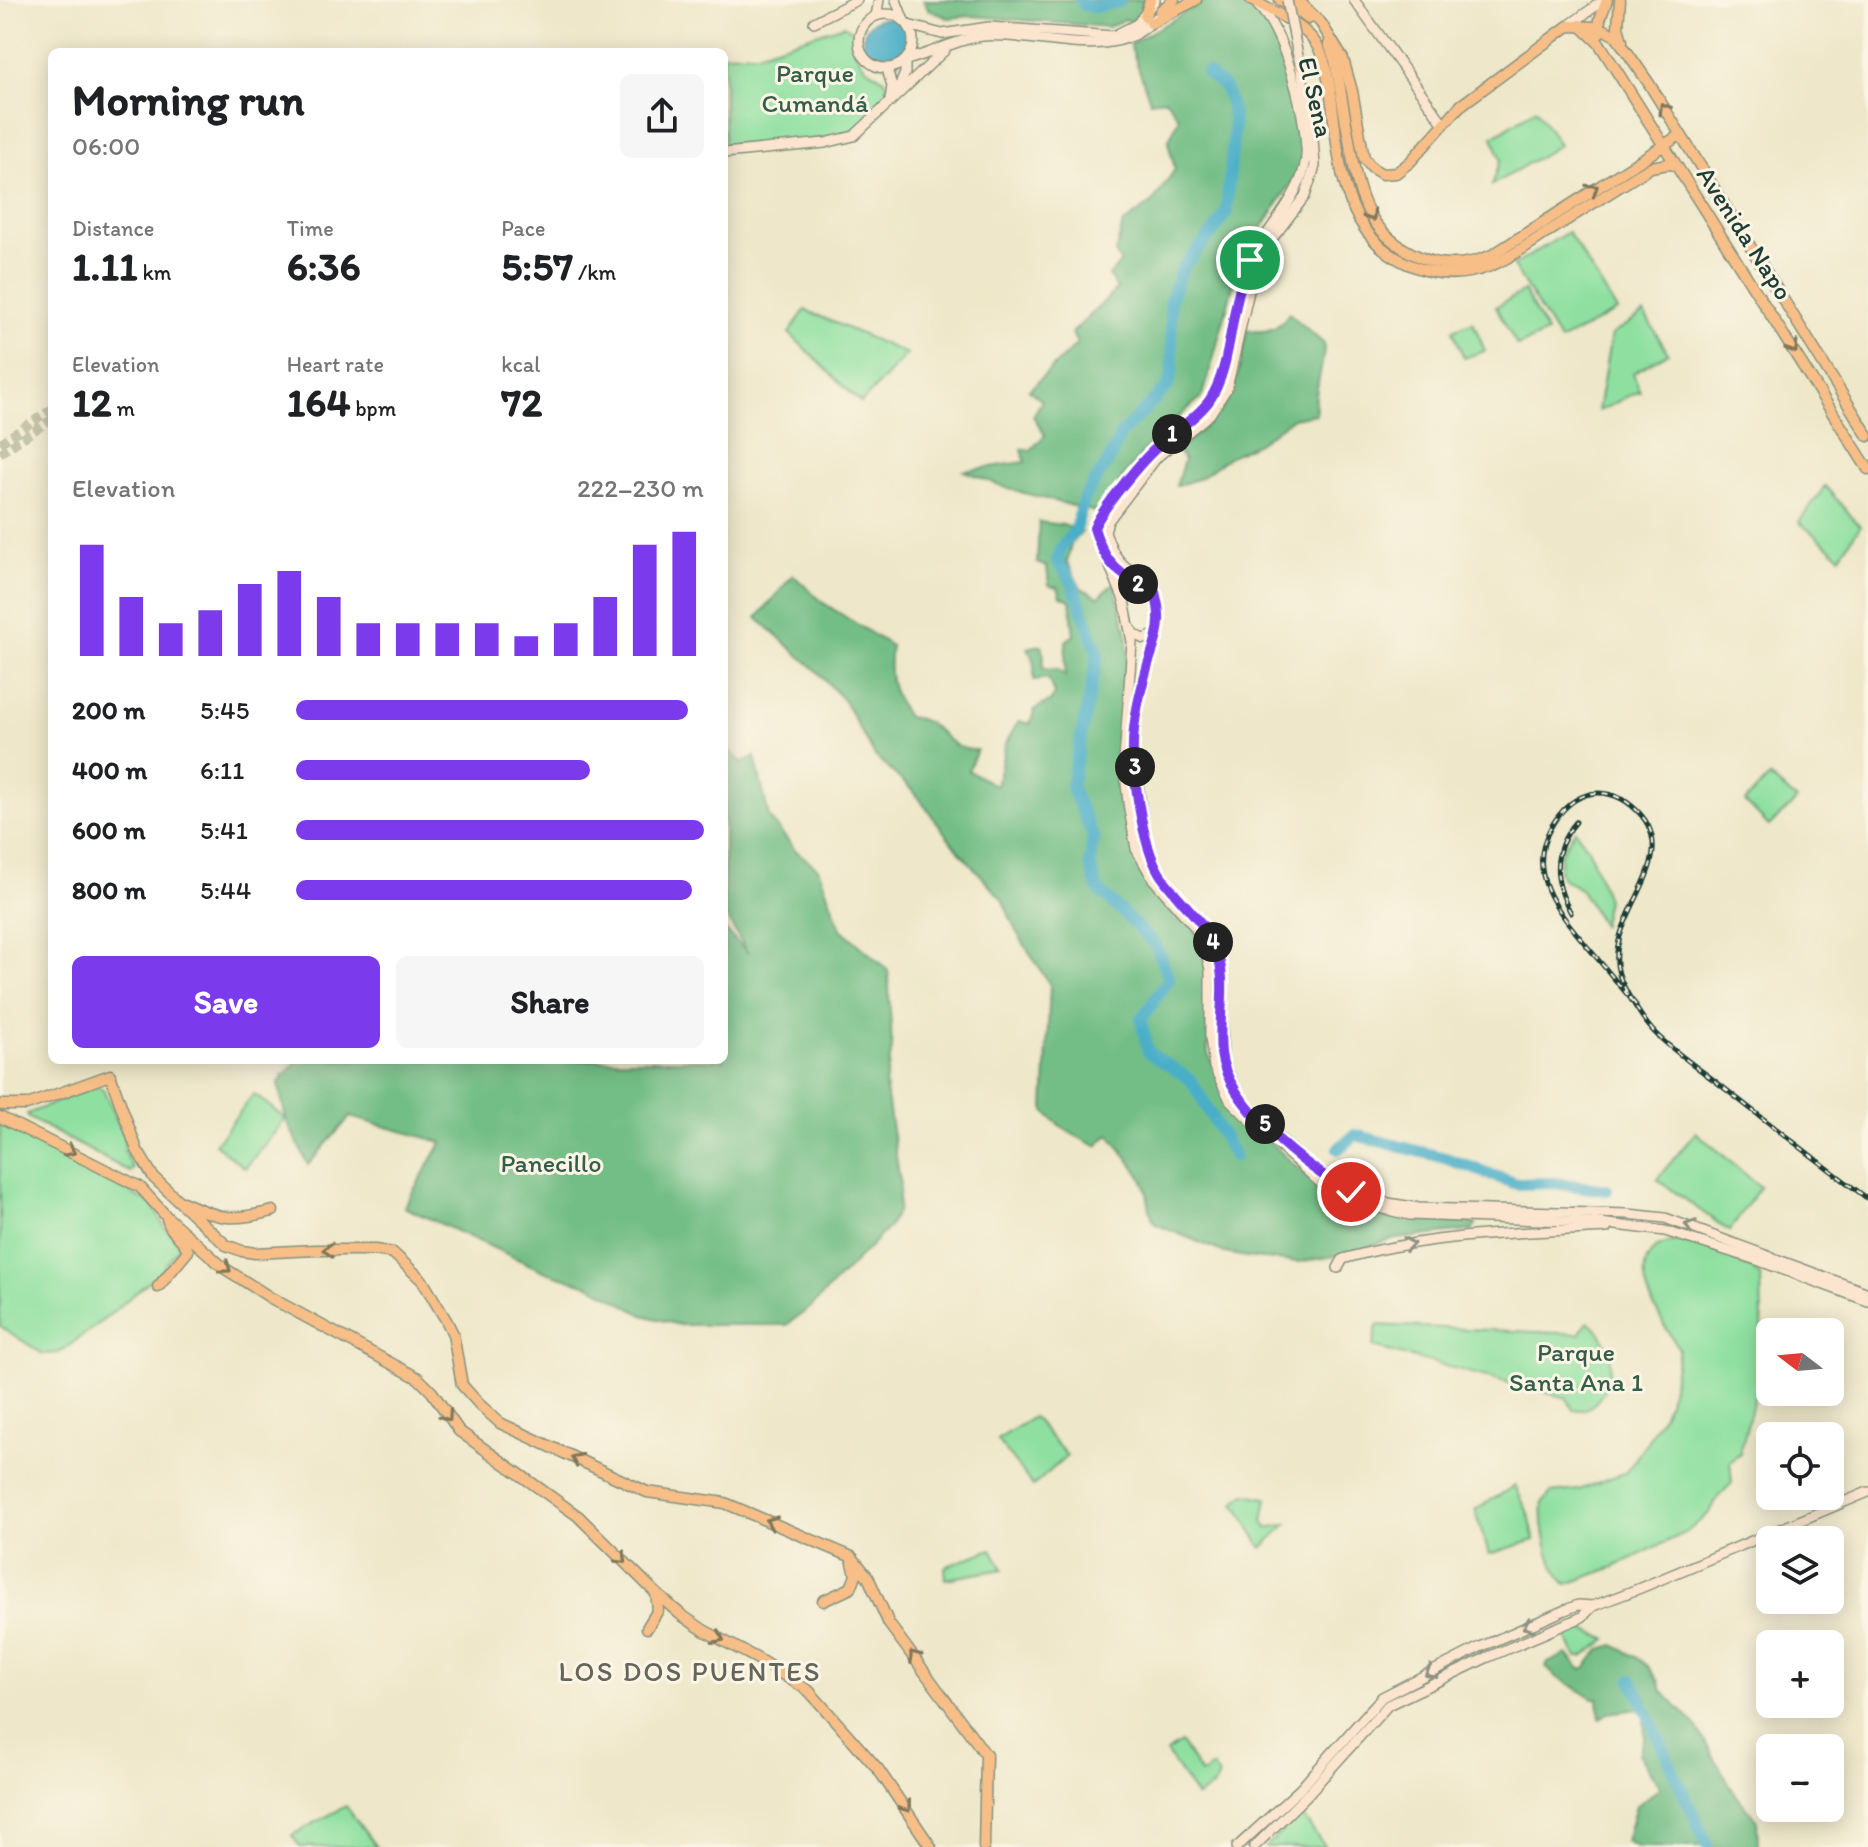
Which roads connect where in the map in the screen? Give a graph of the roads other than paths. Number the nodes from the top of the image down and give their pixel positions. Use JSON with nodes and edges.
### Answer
{"nodes":[{"id":1,"x":857,"y":0,"type":"edge"},
{"id":2,"x":879,"y":0,"type":"edge"},
{"id":3,"x":896,"y":0,"type":"edge"},
{"id":4,"x":1153,"y":0,"type":"edge"},
{"id":5,"x":1171,"y":0,"type":"edge"},
{"id":6,"x":1196,"y":0,"type":"edge"},
{"id":7,"x":1280,"y":0,"type":"edge"},
{"id":8,"x":1287,"y":0,"type":"edge"},
{"id":9,"x":1298,"y":0,"type":"edge"},
{"id":10,"x":1354,"y":0,"type":"edge"},
{"id":11,"x":1606,"y":0,"type":"edge"},
{"id":12,"x":1620,"y":0,"type":"edge"},
{"id":13,"x":1252,"y":1,"type":"edge"},
{"id":14,"x":1160,"y":11,"type":"joint"},
{"id":15,"x":876,"y":16,"type":"junction"},
{"id":16,"x":1148,"y":20,"type":"junction"},
{"id":17,"x":814,"y":22,"type":"dead end"},
{"id":18,"x":906,"y":23,"type":"junction"},
{"id":19,"x":1574,"y":26,"type":"junction"},
{"id":20,"x":1599,"y":27,"type":"junction"},
{"id":21,"x":1599,"y":43,"type":"junction"},
{"id":22,"x":1622,"y":43,"type":"junction"},
{"id":23,"x":949,"y":47,"type":"junction"},
{"id":24,"x":1299,"y":60,"type":"junction"},
{"id":25,"x":905,"y":61,"type":"junction"},
{"id":26,"x":1324,"y":61,"type":"junction"},
{"id":27,"x":887,"y":69,"type":"junction"},
{"id":28,"x":1302,"y":77,"type":"junction"},
{"id":29,"x":1648,"y":82,"type":"junction"},
{"id":30,"x":1630,"y":94,"type":"junction"},
{"id":31,"x":890,"y":103,"type":"junction"},
{"id":32,"x":1443,"y":123,"type":"junction"},
{"id":33,"x":1680,"y":135,"type":"junction"},
{"id":34,"x":1662,"y":144,"type":"junction"},
{"id":35,"x":1307,"y":149,"type":"junction"},
{"id":36,"x":728,"y":153,"type":"edge"},
{"id":37,"x":1675,"y":165,"type":"junction"},
{"id":38,"x":1868,"y":436,"type":"edge"},
{"id":39,"x":1868,"y":469,"type":"edge"},
{"id":40,"x":1100,"y":530,"type":"junction"},
{"id":41,"x":1108,"y":563,"type":"junction"},
{"id":42,"x":1153,"y":587,"type":"junction"},
{"id":43,"x":1130,"y":628,"type":"junction"},
{"id":44,"x":1157,"y":633,"type":"junction"},
{"id":45,"x":1129,"y":677,"type":"junction"},
{"id":46,"x":1144,"y":679,"type":"junction"},
{"id":47,"x":0,"y":1105,"type":"edge"},
{"id":48,"x":27,"y":1105,"type":"junction"},
{"id":49,"x":0,"y":1117,"type":"edge"},
{"id":50,"x":15,"y":1123,"type":"junction"},
{"id":51,"x":177,"y":1199,"type":"junction"},
{"id":52,"x":273,"y":1211,"type":"dead end"},
{"id":53,"x":167,"y":1217,"type":"junction"},
{"id":54,"x":1624,"y":1227,"type":"junction"},
{"id":55,"x":1338,"y":1268,"type":"dead end"},
{"id":56,"x":158,"y":1287,"type":"dead end"},
{"id":57,"x":1868,"y":1293,"type":"edge"},
{"id":58,"x":1868,"y":1301,"type":"edge"},
{"id":59,"x":1868,"y":1492,"type":"edge"},
{"id":60,"x":852,"y":1557,"type":"junction"},
{"id":61,"x":656,"y":1593,"type":"junction"},
{"id":62,"x":823,"y":1601,"type":"dead end"},
{"id":63,"x":1593,"y":1606,"type":"junction"},
{"id":64,"x":647,"y":1628,"type":"dead end"},
{"id":65,"x":931,"y":1847,"type":"edge"},
{"id":66,"x":984,"y":1847,"type":"edge"},
{"id":67,"x":1237,"y":1847,"type":"edge"},
{"id":68,"x":1254,"y":1847,"type":"edge"}],
"edges":[{"from":1,"to":17,"type":"main road"},
{"from":2,"to":15,"type":"main road"},
{"from":3,"to":18,"type":"main road"},
{"from":4,"to":16,"type":"main road"},
{"from":5,"to":14,"type":"main road"},
{"from":6,"to":16,"type":"main road"},
{"from":7,"to":34,"type":"main road","one_way":true},
{"from":8,"to":24,"type":"main road","name":"El Sena","bridge":true},
{"from":9,"to":32,"type":"main road"},
{"from":10,"to":32,"type":"main road"},
{"from":11,"to":19,"type":"main road"},
{"from":11,"to":20,"type":"main road"},
{"from":12,"to":22,"type":"main road"},
{"from":13,"to":26,"type":"main road"},
{"from":13,"to":35,"type":"main road","name":"El Sena"},
{"from":14,"to":16,"type":"main road"},
{"from":15,"to":18,"type":"main road"},
{"from":15,"to":27,"type":"main road"},
{"from":16,"to":18,"type":"main road"},
{"from":16,"to":23,"type":"main road"},
{"from":18,"to":25,"type":"main road"},
{"from":19,"to":20,"type":"main road","name":"Avenida Napo"},
{"from":19,"to":21,"type":"main road","name":"Avenida Napo"},
{"from":19,"to":32,"type":"main road"},
{"from":20,"to":21,"type":"main road"},
{"from":20,"to":22,"type":"main road","name":"Avenida Napo"},
{"from":21,"to":30,"type":"main road","name":"Avenida Napo"},
{"from":22,"to":29,"type":"main road","name":"Avenida Napo"},
{"from":23,"to":25,"type":"main road"},
{"from":23,"to":31,"type":"main road"},
{"from":24,"to":26,"type":"main road"},
{"from":24,"to":28,"type":"main road","name":"El Sena"},
{"from":25,"to":27,"type":"main road"},
{"from":25,"to":31,"type":"main road"},
{"from":26,"to":37,"type":"main road"},
{"from":27,"to":31,"type":"main road"},
{"from":28,"to":35,"type":"main road"},
{"from":28,"to":40,"type":"main road","name":"El Sena"},
{"from":29,"to":30,"type":"main road"},
{"from":33,"to":29,"type":"main road","name":"Avenida Napo","one_way":true},
{"from":30,"to":34,"type":"main road","name":"Avenida Napo"},
{"from":31,"to":36,"type":"main road"},
{"from":33,"to":34,"type":"main road"},
{"from":33,"to":38,"type":"main road","name":"Avenida Napo"},
{"from":34,"to":37,"type":"main road","name":"Avenida Napo"},
{"from":35,"to":40,"type":"main road","name":"El Sena"},
{"from":37,"to":39,"type":"main road","name":"Avenida Napo","one_way":true},
{"from":40,"to":41,"type":"main road"},
{"from":40,"to":42,"type":"main road"},
{"from":41,"to":42,"type":"main road"},
{"from":41,"to":43,"type":"main road"},
{"from":42,"to":44,"type":"main road"},
{"from":43,"to":44,"type":"main road"},
{"from":43,"to":45,"type":"main road"},
{"from":44,"to":46,"type":"main road"},
{"from":45,"to":46,"type":"main road"},
{"from":45,"to":54,"type":"main road"},
{"from":57,"to":46,"type":"main road","one_way":true},
{"from":47,"to":48,"type":"main road"},
{"from":48,"to":50,"type":"main road"},
{"from":48,"to":51,"type":"main road"},
{"from":49,"to":50,"type":"main road"},
{"from":50,"to":53,"type":"main road","one_way":true},
{"from":51,"to":52,"type":"main road"},
{"from":60,"to":51,"type":"main road","one_way":true},
{"from":53,"to":56,"type":"main road"},
{"from":53,"to":61,"type":"main road","one_way":true},
{"from":55,"to":54,"type":"main road","one_way":true},
{"from":54,"to":58,"type":"main road"},
{"from":59,"to":63,"type":"main road"},
{"from":60,"to":62,"type":"main road"},
{"from":66,"to":60,"type":"main road","one_way":true},
{"from":61,"to":64,"type":"main road"},
{"from":61,"to":65,"type":"main road","one_way":true},
{"from":63,"to":67,"type":"main road","one_way":true},
{"from":63,"to":68,"type":"main road"}]}
